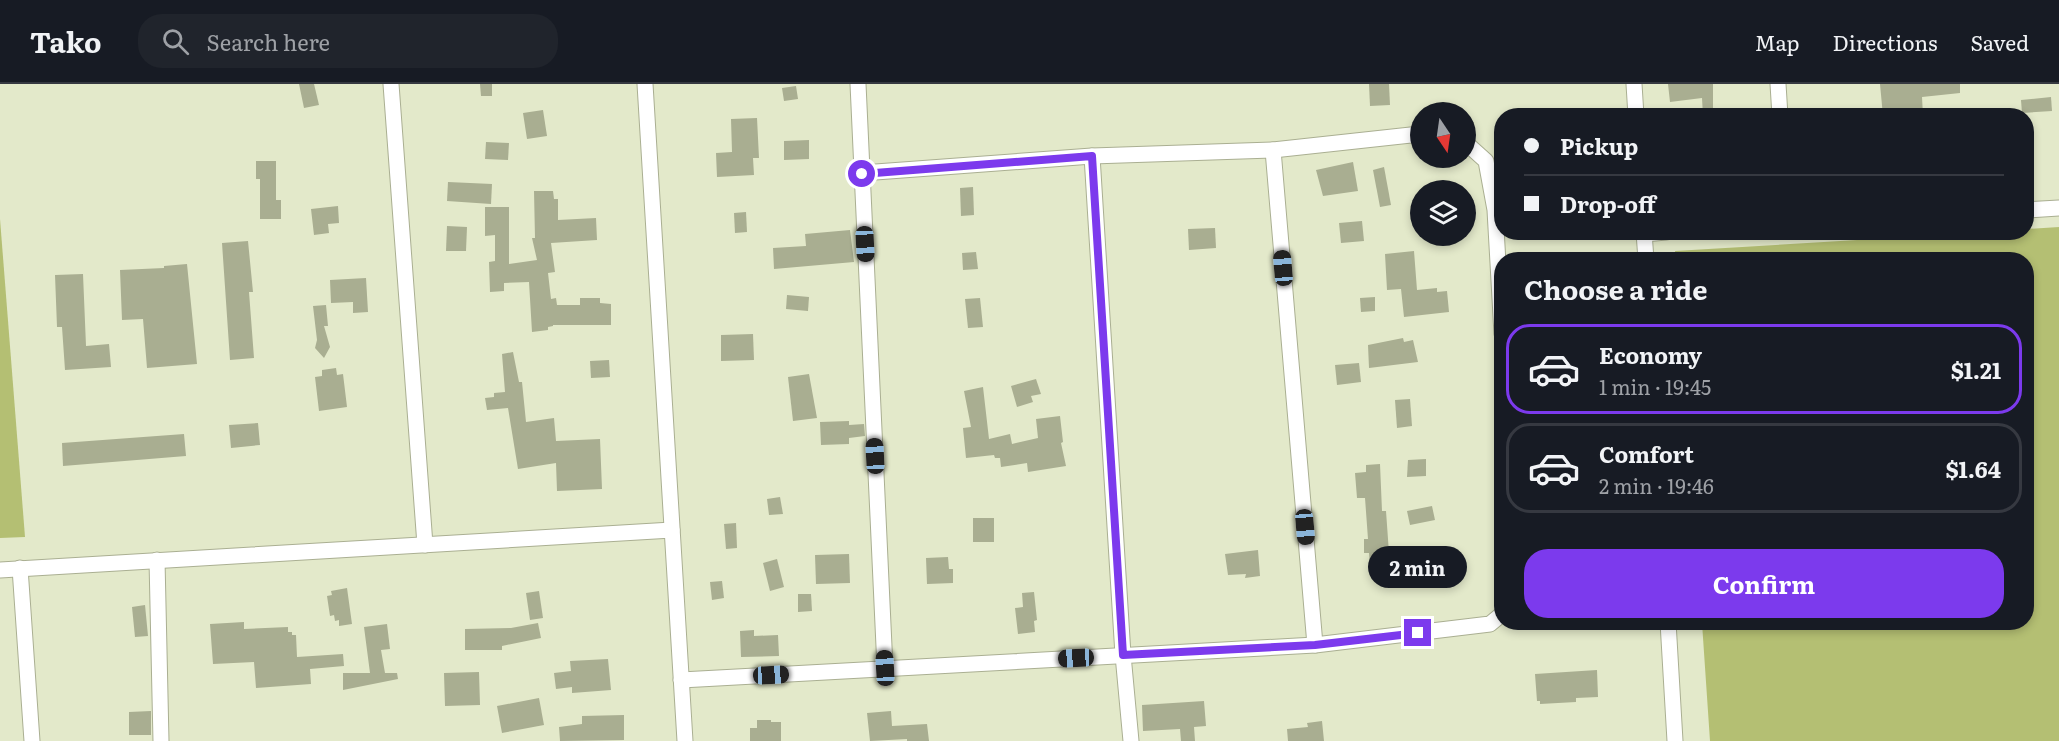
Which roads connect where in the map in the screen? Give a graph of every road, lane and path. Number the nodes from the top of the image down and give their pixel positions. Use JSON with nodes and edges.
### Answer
{"nodes":[{"id":1,"x":391,"y":84,"type":"edge"},
{"id":2,"x":645,"y":84,"type":"edge"},
{"id":3,"x":858,"y":84,"type":"edge"},
{"id":4,"x":1634,"y":84,"type":"edge"},
{"id":5,"x":1778,"y":84,"type":"edge"},
{"id":6,"x":1636,"y":108,"type":"edge"},
{"id":7,"x":1780,"y":108,"type":"edge"},
{"id":8,"x":1410,"y":135,"type":"edge"},
{"id":9,"x":1273,"y":150,"type":"junction"},
{"id":10,"x":1476,"y":152,"type":"edge"},
{"id":11,"x":1092,"y":156,"type":"junction"},
{"id":12,"x":862,"y":174,"type":"junction"},
{"id":13,"x":1494,"y":205,"type":"edge"},
{"id":14,"x":2059,"y":208,"type":"edge"},
{"id":15,"x":2034,"y":210,"type":"edge"},
{"id":16,"x":672,"y":530,"type":"junction"},
{"id":17,"x":425,"y":545,"type":"junction"},
{"id":18,"x":157,"y":560,"type":"junction"},
{"id":19,"x":21,"y":568,"type":"junction"},
{"id":20,"x":0,"y":570,"type":"edge"},
{"id":21,"x":1494,"y":621,"type":"edge"},
{"id":22,"x":1668,"y":630,"type":"edge"},
{"id":23,"x":1315,"y":645,"type":"junction"},
{"id":24,"x":1123,"y":655,"type":"junction"},
{"id":25,"x":885,"y":668,"type":"junction"},
{"id":26,"x":681,"y":680,"type":"junction"},
{"id":27,"x":32,"y":741,"type":"edge"},
{"id":28,"x":161,"y":741,"type":"edge"},
{"id":29,"x":685,"y":741,"type":"edge"},
{"id":30,"x":1131,"y":741,"type":"edge"},
{"id":31,"x":1675,"y":741,"type":"edge"}],
"edges":[{"from":1,"to":17,"type":"street"},
{"from":2,"to":16,"type":"street"},
{"from":3,"to":12,"type":"street"},
{"from":4,"to":6,"type":"street"},
{"from":5,"to":7,"type":"street"},
{"from":8,"to":9,"type":"street"},
{"from":9,"to":11,"type":"street"},
{"from":9,"to":23,"type":"street"},
{"from":10,"to":13,"type":"street"},
{"from":11,"to":12,"type":"street"},
{"from":11,"to":24,"type":"street"},
{"from":12,"to":25,"type":"street"},
{"from":14,"to":15,"type":"street"},
{"from":16,"to":17,"type":"street"},
{"from":16,"to":26,"type":"street"},
{"from":17,"to":18,"type":"street"},
{"from":18,"to":19,"type":"street"},
{"from":18,"to":28,"type":"street"},
{"from":19,"to":20,"type":"street"},
{"from":19,"to":27,"type":"street"},
{"from":21,"to":23,"type":"street"},
{"from":22,"to":31,"type":"street"},
{"from":23,"to":24,"type":"street"},
{"from":24,"to":25,"type":"street"},
{"from":24,"to":30,"type":"street"},
{"from":25,"to":26,"type":"street"},
{"from":26,"to":29,"type":"street"}]}
